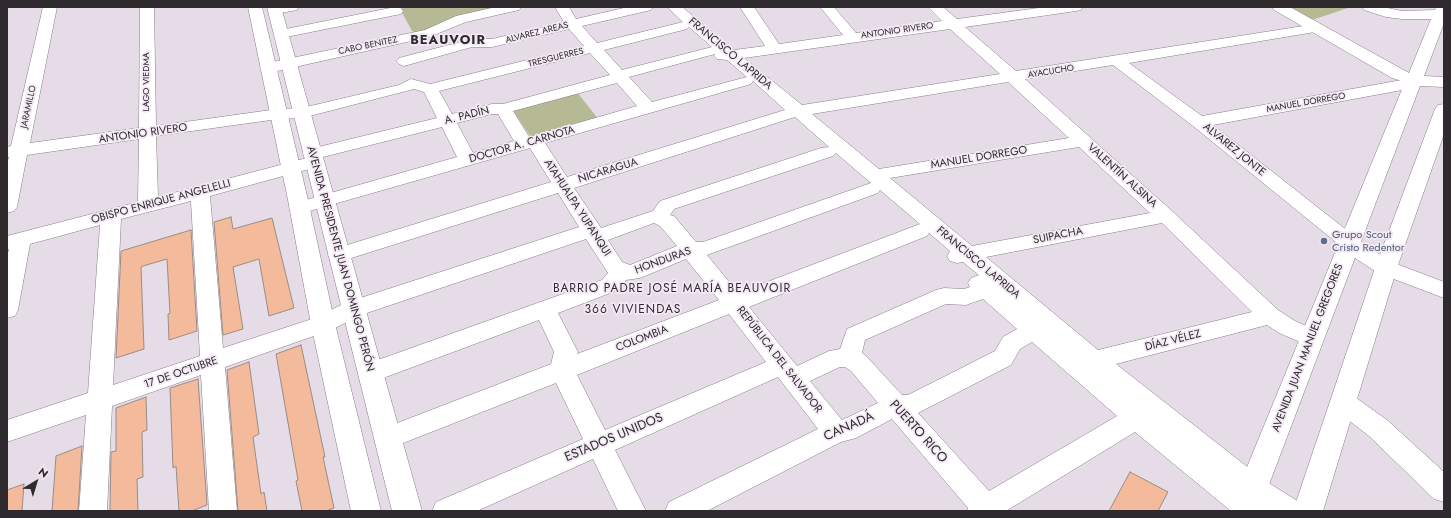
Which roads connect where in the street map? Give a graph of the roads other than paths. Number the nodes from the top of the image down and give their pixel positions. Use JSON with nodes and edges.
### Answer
{"nodes":[{"id":1,"x":50,"y":7,"type":"edge"},
{"id":2,"x":147,"y":7,"type":"edge"},
{"id":3,"x":514,"y":7,"type":"edge"},
{"id":4,"x":562,"y":7,"type":"edge"},
{"id":5,"x":646,"y":7,"type":"edge"},
{"id":6,"x":660,"y":7,"type":"edge"},
{"id":7,"x":674,"y":7,"type":"edge"},
{"id":8,"x":747,"y":7,"type":"edge"},
{"id":9,"x":827,"y":7,"type":"edge"},
{"id":10,"x":935,"y":7,"type":"edge"},
{"id":11,"x":1076,"y":7,"type":"edge"},
{"id":12,"x":1279,"y":7,"type":"edge"},
{"id":13,"x":1369,"y":7,"type":"edge"},
{"id":14,"x":274,"y":8,"type":"edge"},
{"id":15,"x":395,"y":9,"type":"edge"},
{"id":16,"x":1023,"y":10,"type":"edge"},
{"id":17,"x":1442,"y":10,"type":"edge"},
{"id":18,"x":461,"y":19,"type":"junction"},
{"id":19,"x":953,"y":23,"type":"junction"},
{"id":20,"x":572,"y":24,"type":"junction"},
{"id":21,"x":682,"y":26,"type":"junction"},
{"id":22,"x":1316,"y":28,"type":"junction"},
{"id":23,"x":281,"y":34,"type":"junction"},
{"id":24,"x":852,"y":37,"type":"junction"},
{"id":25,"x":403,"y":39,"type":"junction"},
{"id":26,"x":472,"y":43,"type":"junction"},
{"id":27,"x":594,"y":48,"type":"junction"},
{"id":28,"x":774,"y":48,"type":"junction"},
{"id":29,"x":719,"y":54,"type":"junction"},
{"id":30,"x":404,"y":61,"type":"junction"},
{"id":31,"x":1118,"y":62,"type":"junction"},
{"id":32,"x":278,"y":66,"type":"junction"},
{"id":33,"x":620,"y":76,"type":"junction"},
{"id":34,"x":1013,"y":78,"type":"junction"},
{"id":35,"x":745,"y":81,"type":"junction"},
{"id":36,"x":1444,"y":82,"type":"edge"},
{"id":37,"x":412,"y":84,"type":"junction"},
{"id":38,"x":1411,"y":86,"type":"junction"},
{"id":39,"x":430,"y":89,"type":"junction"},
{"id":40,"x":648,"y":108,"type":"junction"},
{"id":41,"x":502,"y":109,"type":"junction"},
{"id":42,"x":1444,"y":109,"type":"edge"},
{"id":43,"x":302,"y":113,"type":"junction"},
{"id":44,"x":792,"y":113,"type":"junction"},
{"id":45,"x":278,"y":114,"type":"junction"},
{"id":46,"x":447,"y":121,"type":"junction"},
{"id":47,"x":1199,"y":122,"type":"junction"},
{"id":48,"x":148,"y":133,"type":"junction"},
{"id":49,"x":1083,"y":141,"type":"junction"},
{"id":50,"x":530,"y":143,"type":"junction"},
{"id":51,"x":14,"y":151,"type":"edge"},
{"id":52,"x":827,"y":152,"type":"junction"},
{"id":53,"x":313,"y":158,"type":"junction"},
{"id":54,"x":468,"y":160,"type":"junction"},
{"id":55,"x":291,"y":168,"type":"junction"},
{"id":56,"x":873,"y":182,"type":"junction"},
{"id":57,"x":562,"y":185,"type":"junction"},
{"id":58,"x":200,"y":192,"type":"junction"},
{"id":59,"x":324,"y":202,"type":"junction"},
{"id":60,"x":148,"y":206,"type":"junction"},
{"id":61,"x":7,"y":207,"type":"edge"},
{"id":62,"x":299,"y":208,"type":"junction"},
{"id":63,"x":111,"y":215,"type":"junction"},
{"id":64,"x":1166,"y":216,"type":"junction"},
{"id":65,"x":659,"y":217,"type":"junction"},
{"id":66,"x":920,"y":231,"type":"junction"},
{"id":67,"x":594,"y":233,"type":"junction"},
{"id":68,"x":14,"y":241,"type":"edge"},
{"id":69,"x":1349,"y":242,"type":"junction"},
{"id":70,"x":690,"y":249,"type":"junction"},
{"id":71,"x":338,"y":255,"type":"junction"},
{"id":72,"x":958,"y":256,"type":"junction"},
{"id":73,"x":1386,"y":268,"type":"junction"},
{"id":74,"x":621,"y":272,"type":"junction"},
{"id":75,"x":986,"y":290,"type":"junction"},
{"id":76,"x":1444,"y":290,"type":"edge"},
{"id":77,"x":734,"y":303,"type":"junction"},
{"id":78,"x":353,"y":309,"type":"junction"},
{"id":79,"x":7,"y":310,"type":"edge"},
{"id":80,"x":545,"y":310,"type":"junction"},
{"id":81,"x":1270,"y":316,"type":"junction"},
{"id":82,"x":323,"y":324,"type":"junction"},
{"id":83,"x":1034,"y":330,"type":"junction"},
{"id":84,"x":1312,"y":338,"type":"junction"},
{"id":85,"x":848,"y":356,"type":"junction"},
{"id":86,"x":211,"y":362,"type":"junction"},
{"id":87,"x":1085,"y":363,"type":"junction"},
{"id":88,"x":562,"y":370,"type":"junction"},
{"id":89,"x":787,"y":372,"type":"junction"},
{"id":90,"x":370,"y":373,"type":"junction"},
{"id":91,"x":100,"y":400,"type":"junction"},
{"id":92,"x":1343,"y":402,"type":"junction"},
{"id":93,"x":895,"y":406,"type":"junction"},
{"id":94,"x":1146,"y":414,"type":"junction"},
{"id":95,"x":7,"y":431,"type":"edge"},
{"id":96,"x":836,"y":432,"type":"junction"},
{"id":97,"x":388,"y":438,"type":"junction"},
{"id":98,"x":599,"y":444,"type":"junction"},
{"id":99,"x":1444,"y":490,"type":"edge"},
{"id":100,"x":1249,"y":505,"type":"edge"},
{"id":101,"x":360,"y":509,"type":"edge"},
{"id":102,"x":984,"y":510,"type":"edge"},
{"id":103,"x":93,"y":511,"type":"edge"},
{"id":104,"x":223,"y":511,"type":"edge"},
{"id":105,"x":407,"y":511,"type":"edge"},
{"id":106,"x":446,"y":511,"type":"edge"},
{"id":107,"x":632,"y":511,"type":"edge"},
{"id":108,"x":680,"y":511,"type":"edge"},
{"id":109,"x":1289,"y":511,"type":"edge"},
{"id":110,"x":1308,"y":511,"type":"edge"}],
"edges":[{"from":1,"to":51,"type":"street","name":"JARAMILLO"},
{"from":2,"to":48,"type":"street","name":"LAGO VIEDMA"},
{"from":3,"to":18,"type":"street","name":"CABO BENITEZ"},
{"from":4,"to":20,"type":"street"},
{"from":5,"to":20,"type":"street","name":"ALVAREZ AREAS"},
{"from":6,"to":21,"type":"street","name":"FRANCISCO LAPRIDA"},
{"from":7,"to":29,"type":"street","name":"FRANCISCO LAPRIDA"},
{"from":8,"to":28,"type":"street"},
{"from":9,"to":24,"type":"street"},
{"from":10,"to":19,"type":"street","name":"VALENTÍN ALSINA"},
{"from":11,"to":16,"type":"street","name":"ANTONIO RIVERO"},
{"from":12,"to":22,"type":"main road"},
{"from":13,"to":17,"type":"main road"},
{"from":14,"to":23,"type":"main road","name":"AVENIDA PRESIDENTE JUAN DOMINGO PERÓN"},
{"from":14,"to":32,"type":"main road","name":"AVENIDA PRESIDENTE JUAN DOMINGO PERÓN"},
{"from":15,"to":23,"type":"street"},
{"from":15,"to":25,"type":"street"},
{"from":16,"to":19,"type":"street","name":"ANTONIO RIVERO"},
{"from":17,"to":38,"type":"main road","name":"AVENIDA JUAN MANUEL GREGORES"},
{"from":18,"to":25,"type":"street","name":"CABO BENITEZ"},
{"from":18,"to":26,"type":"street"},
{"from":19,"to":24,"type":"street","name":"ANTONIO RIVERO"},
{"from":19,"to":34,"type":"street","name":"VALENTÍN ALSINA"},
{"from":20,"to":26,"type":"street","name":"ALVAREZ AREAS"},
{"from":20,"to":27,"type":"street"},
{"from":21,"to":27,"type":"street","name":"TRESGUERRES"},
{"from":21,"to":29,"type":"street","name":"FRANCISCO LAPRIDA"},
{"from":22,"to":31,"type":"street","name":"AYACUCHO"},
{"from":22,"to":38,"type":"main road"},
{"from":23,"to":32,"type":"main road","name":"AVENIDA PRESIDENTE JUAN DOMINGO PERÓN"},
{"from":24,"to":28,"type":"street","name":"ANTONIO RIVERO"},
{"from":25,"to":30,"type":"street"},
{"from":25,"to":32,"type":"street","name":"CABO BENITEZ"},
{"from":26,"to":30,"type":"street","name":"ALVAREZ AREAS"},
{"from":27,"to":33,"type":"street"},
{"from":27,"to":39,"type":"street","name":"TRESGUERRES"},
{"from":28,"to":29,"type":"street","name":"ANTONIO RIVERO"},
{"from":29,"to":33,"type":"street","name":"A. PADÍN"},
{"from":29,"to":35,"type":"street","name":"FRANCISCO LAPRIDA"},
{"from":29,"to":44,"type":"street","name":"FRANCISCO LAPRIDA"},
{"from":30,"to":37,"type":"street"},
{"from":31,"to":34,"type":"street","name":"AYACUCHO"},
{"from":31,"to":47,"type":"street","name":"ALVAREZ JONTE"},
{"from":32,"to":43,"type":"main road","name":"AVENIDA PRESIDENTE JUAN DOMINGO PERÓN"},
{"from":32,"to":45,"type":"main road","name":"AVENIDA PRESIDENTE JUAN DOMINGO PERÓN"},
{"from":33,"to":40,"type":"street"},
{"from":33,"to":41,"type":"street","name":"A. PADÍN"},
{"from":34,"to":44,"type":"street","name":"AYACUCHO"},
{"from":34,"to":49,"type":"street","name":"VALENTÍN ALSINA"},
{"from":35,"to":40,"type":"street","name":"DOCTOR A. CARNOTA"},
{"from":35,"to":44,"type":"street","name":"FRANCISCO LAPRIDA"},
{"from":36,"to":38,"type":"main road"},
{"from":37,"to":39,"type":"street"},
{"from":37,"to":43,"type":"street"},
{"from":38,"to":47,"type":"street","name":"MANUEL DORREGO"},
{"from":38,"to":69,"type":"main road","name":"AVENIDA JUAN MANUEL GREGORES"},
{"from":39,"to":46,"type":"street"},
{"from":40,"to":50,"type":"street","name":"DOCTOR A. CARNOTA"},
{"from":41,"to":46,"type":"street","name":"A. PADÍN"},
{"from":41,"to":50,"type":"street","name":"ATAHUALPA YUPANQUI"},
{"from":42,"to":73,"type":"main road"},
{"from":43,"to":45,"type":"street"},
{"from":43,"to":53,"type":"main road","name":"AVENIDA PRESIDENTE JUAN DOMINGO PERÓN"},
{"from":44,"to":52,"type":"street","name":"FRANCISCO LAPRIDA"},
{"from":44,"to":56,"type":"street","name":"FRANCISCO LAPRIDA"},
{"from":44,"to":57,"type":"street","name":"NICARAGUA"},
{"from":45,"to":48,"type":"street","name":"ANTONIO RIVERO"},
{"from":45,"to":55,"type":"main road","name":"AVENIDA PRESIDENTE JUAN DOMINGO PERÓN"},
{"from":46,"to":53,"type":"street","name":"A. PADÍN"},
{"from":46,"to":54,"type":"street"},
{"from":47,"to":69,"type":"street","name":"ALVAREZ JONTE"},
{"from":48,"to":51,"type":"street","name":"ANTONIO RIVERO"},
{"from":48,"to":60,"type":"street","name":"LAGO VIEDMA"},
{"from":49,"to":56,"type":"street","name":"MANUEL DORREGO"},
{"from":49,"to":64,"type":"street","name":"VALENTÍN ALSINA"},
{"from":50,"to":54,"type":"street","name":"DOCTOR A. CARNOTA"},
{"from":50,"to":57,"type":"street","name":"ATAHUALPA YUPANQUI"},
{"from":51,"to":61,"type":"street","name":"JARAMILLO"},
{"from":52,"to":56,"type":"street","name":"FRANCISCO LAPRIDA"},
{"from":52,"to":65,"type":"street"},
{"from":53,"to":55,"type":"street","name":"OBISPO ENRIQUE ANGELELLI"},
{"from":53,"to":59,"type":"main road","name":"AVENIDA PRESIDENTE JUAN DOMINGO PERÓN"},
{"from":54,"to":59,"type":"street","name":"DOCTOR A. CARNOTA"},
{"from":55,"to":58,"type":"street","name":"OBISPO ENRIQUE ANGELELLI"},
{"from":55,"to":62,"type":"main road","name":"AVENIDA PRESIDENTE JUAN DOMINGO PERÓN"},
{"from":56,"to":66,"type":"street","name":"FRANCISCO LAPRIDA"},
{"from":56,"to":70,"type":"street","name":"HONDURAS"},
{"from":56,"to":72,"type":"street","name":"FRANCISCO LAPRIDA"},
{"from":57,"to":67,"type":"street","name":"ATAHUALPA YUPANQUI"},
{"from":57,"to":71,"type":"street","name":"NICARAGUA"},
{"from":58,"to":60,"type":"street","name":"OBISPO ENRIQUE ANGELELLI"},
{"from":58,"to":86,"type":"street"},
{"from":59,"to":62,"type":"street","name":"DOCTOR A. CARNOTA"},
{"from":59,"to":71,"type":"main road","name":"AVENIDA PRESIDENTE JUAN DOMINGO PERÓN"},
{"from":60,"to":63,"type":"street","name":"OBISPO ENRIQUE ANGELELLI"},
{"from":62,"to":82,"type":"main road","name":"AVENIDA PRESIDENTE JUAN DOMINGO PERÓN"},
{"from":63,"to":68,"type":"street","name":"OBISPO ENRIQUE ANGELELLI"},
{"from":63,"to":91,"type":"street"},
{"from":64,"to":72,"type":"street","name":"SUIPACHA"},
{"from":64,"to":81,"type":"street","name":"VALENTÍN ALSINA"},
{"from":65,"to":67,"type":"street","name":"17 DE OCTUBRE"},
{"from":65,"to":70,"type":"street","name":"REPÚBLICA DEL SALVADOR"},
{"from":66,"to":72,"type":"street","name":"FRANCISCO LAPRIDA"},
{"from":66,"to":77,"type":"street","name":"COLOMBIA"},
{"from":67,"to":74,"type":"street","name":"ATAHUALPA YUPANQUI"},
{"from":67,"to":78,"type":"street","name":"17 DE OCTUBRE"},
{"from":68,"to":79,"type":"street"},
{"from":69,"to":73,"type":"street","name":"ALVAREZ JONTE"},
{"from":69,"to":84,"type":"main road","name":"AVENIDA JUAN MANUEL GREGORES"},
{"from":70,"to":74,"type":"street","name":"HONDURAS"},
{"from":70,"to":77,"type":"street","name":"REPÚBLICA DEL SALVADOR"},
{"from":71,"to":78,"type":"main road","name":"AVENIDA PRESIDENTE JUAN DOMINGO PERÓN"},
{"from":72,"to":75,"type":"street","name":"FRANCISCO LAPRIDA"},
{"from":72,"to":87,"type":"street","name":"FRANCISCO LAPRIDA"},
{"from":73,"to":76,"type":"street","name":"ALVAREZ JONTE"},
{"from":73,"to":92,"type":"main road"},
{"from":74,"to":80,"type":"street","name":"HONDURAS"},
{"from":75,"to":83,"type":"street","name":"FRANCISCO LAPRIDA"},
{"from":75,"to":85,"type":"street"},
{"from":77,"to":88,"type":"street","name":"COLOMBIA"},
{"from":77,"to":89,"type":"street","name":"REPÚBLICA DEL SALVADOR"},
{"from":78,"to":82,"type":"street","name":"17 DE OCTUBRE"},
{"from":78,"to":90,"type":"main road","name":"AVENIDA PRESIDENTE JUAN DOMINGO PERÓN"},
{"from":80,"to":88,"type":"street"},
{"from":80,"to":90,"type":"street","name":"HONDURAS"},
{"from":81,"to":84,"type":"street","name":"VALENTÍN ALSINA"},
{"from":81,"to":87,"type":"street","name":"DÍAZ VÉLEZ"},
{"from":82,"to":86,"type":"street","name":"17 DE OCTUBRE"},
{"from":82,"to":101,"type":"main road","name":"AVENIDA PRESIDENTE JUAN DOMINGO PERÓN"},
{"from":83,"to":87,"type":"street","name":"FRANCISCO LAPRIDA"},
{"from":83,"to":93,"type":"street","name":"CANADÁ"},
{"from":84,"to":100,"type":"main road","name":"AVENIDA JUAN MANUEL GREGORES"},
{"from":85,"to":89,"type":"street","name":"ESTADOS UNIDOS"},
{"from":85,"to":93,"type":"street","name":"PUERTO RICO"},
{"from":86,"to":91,"type":"street","name":"17 DE OCTUBRE"},
{"from":86,"to":104,"type":"street"},
{"from":87,"to":94,"type":"street","name":"FRANCISCO LAPRIDA"},
{"from":88,"to":97,"type":"street","name":"COLOMBIA"},
{"from":88,"to":98,"type":"street"},
{"from":89,"to":96,"type":"street","name":"REPÚBLICA DEL SALVADOR"},
{"from":89,"to":98,"type":"street","name":"ESTADOS UNIDOS"},
{"from":90,"to":97,"type":"main road","name":"AVENIDA PRESIDENTE JUAN DOMINGO PERÓN"},
{"from":91,"to":95,"type":"street","name":"17 DE OCTUBRE"},
{"from":91,"to":103,"type":"street"},
{"from":92,"to":99,"type":"street"},
{"from":92,"to":110,"type":"main road"},
{"from":93,"to":96,"type":"street","name":"CANADÁ"},
{"from":93,"to":102,"type":"street","name":"PUERTO RICO"},
{"from":94,"to":100,"type":"street","name":"FRANCISCO LAPRIDA"},
{"from":94,"to":102,"type":"street"},
{"from":96,"to":108,"type":"street","name":"CANADÁ"},
{"from":97,"to":105,"type":"main road","name":"AVENIDA PRESIDENTE JUAN DOMINGO PERÓN"},
{"from":98,"to":106,"type":"street","name":"ESTADOS UNIDOS"},
{"from":98,"to":107,"type":"street"},
{"from":100,"to":109,"type":"street","name":"FRANCISCO LAPRIDA"}]}
